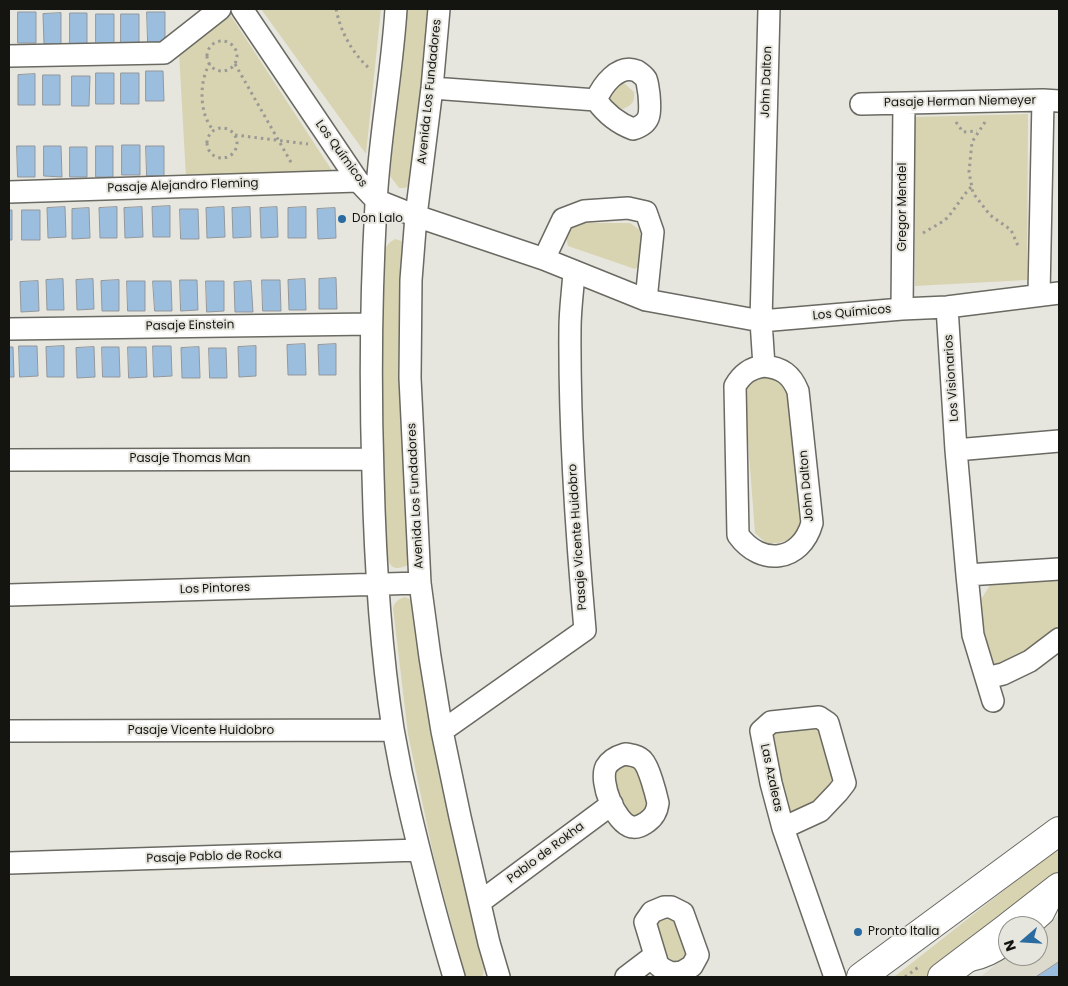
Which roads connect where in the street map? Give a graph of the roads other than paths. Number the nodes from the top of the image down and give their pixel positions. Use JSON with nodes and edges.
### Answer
{"nodes":[{"id":1,"x":220,"y":9,"type":"edge"},
{"id":2,"x":242,"y":9,"type":"edge"},
{"id":3,"x":396,"y":9,"type":"edge"},
{"id":4,"x":439,"y":9,"type":"edge"},
{"id":5,"x":769,"y":9,"type":"edge"},
{"id":6,"x":9,"y":56,"type":"edge"},
{"id":7,"x":432,"y":88,"type":"junction"},
{"id":8,"x":596,"y":100,"type":"dead end"},
{"id":9,"x":1051,"y":101,"type":"edge"},
{"id":10,"x":861,"y":104,"type":"dead end"},
{"id":11,"x":904,"y":104,"type":"junction"},
{"id":12,"x":358,"y":181,"type":"junction"},
{"id":13,"x":9,"y":192,"type":"edge"},
{"id":14,"x":376,"y":200,"type":"junction"},
{"id":15,"x":416,"y":216,"type":"junction"},
{"id":16,"x":544,"y":259,"type":"junction"},
{"id":17,"x":574,"y":271,"type":"junction"},
{"id":18,"x":1049,"y":294,"type":"edge"},
{"id":19,"x":646,"y":300,"type":"junction"},
{"id":20,"x":947,"y":307,"type":"junction"},
{"id":21,"x":902,"y":309,"type":"junction"},
{"id":22,"x":761,"y":321,"type":"junction"},
{"id":23,"x":371,"y":324,"type":"junction"},
{"id":24,"x":9,"y":329,"type":"edge"},
{"id":25,"x":764,"y":366,"type":"junction"},
{"id":26,"x":1059,"y":441,"type":"edge"},
{"id":27,"x":956,"y":450,"type":"junction"},
{"id":28,"x":372,"y":459,"type":"junction"},
{"id":29,"x":9,"y":460,"type":"edge"},
{"id":30,"x":1059,"y":569,"type":"edge"},
{"id":31,"x":966,"y":575,"type":"junction"},
{"id":32,"x":420,"y":583,"type":"junction"},
{"id":33,"x":377,"y":584,"type":"junction"},
{"id":34,"x":9,"y":595,"type":"edge"},
{"id":35,"x":1059,"y":639,"type":"edge"},
{"id":36,"x":986,"y":678,"type":"junction"},
{"id":37,"x":993,"y":701,"type":"dead end"},
{"id":38,"x":393,"y":730,"type":"junction"},
{"id":39,"x":9,"y":731,"type":"edge"},
{"id":40,"x":442,"y":731,"type":"junction"},
{"id":41,"x":612,"y":804,"type":"dead end"},
{"id":42,"x":783,"y":828,"type":"junction"},
{"id":43,"x":1059,"y":831,"type":"edge"},
{"id":44,"x":419,"y":850,"type":"junction"},
{"id":45,"x":9,"y":863,"type":"edge"},
{"id":46,"x":1059,"y":887,"type":"edge"},
{"id":47,"x":1059,"y":893,"type":"edge"},
{"id":48,"x":480,"y":902,"type":"junction"},
{"id":49,"x":1021,"y":916,"type":"edge"},
{"id":50,"x":1048,"y":917,"type":"edge"},
{"id":51,"x":998,"y":934,"type":"edge"},
{"id":52,"x":655,"y":955,"type":"dead end"},
{"id":53,"x":998,"y":956,"type":"edge"},
{"id":54,"x":948,"y":973,"type":"edge"},
{"id":55,"x":454,"y":977,"type":"edge"},
{"id":56,"x":499,"y":977,"type":"edge"},
{"id":57,"x":626,"y":977,"type":"edge"},
{"id":58,"x":835,"y":977,"type":"edge"},
{"id":59,"x":861,"y":977,"type":"edge"}],
"edges":[{"from":1,"to":6,"type":"street"},
{"from":2,"to":12,"type":"street","name":"Los Químicos"},
{"from":3,"to":14,"type":"street"},
{"from":4,"to":7,"type":"street","name":"Avenida Los Fundadores"},
{"from":5,"to":22,"type":"street","name":"John Dalton"},
{"from":7,"to":8,"type":"street"},
{"from":7,"to":15,"type":"street","name":"Avenida Los Fundadores"},
{"from":9,"to":11,"type":"street","name":"Pasaje Herman Niemeyer"},
{"from":9,"to":18,"type":"street"},
{"from":10,"to":11,"type":"street","name":"Pasaje Herman Niemeyer"},
{"from":11,"to":21,"type":"street","name":"Gregor Mendel"},
{"from":12,"to":13,"type":"street","name":"Pasaje Alejandro Fleming"},
{"from":12,"to":14,"type":"street","name":"Los Químicos"},
{"from":14,"to":15,"type":"street","name":"Los Químicos"},
{"from":14,"to":23,"type":"street"},
{"from":15,"to":16,"type":"street","name":"Los Químicos"},
{"from":15,"to":32,"type":"street","name":"Avenida Los Fundadores"},
{"from":16,"to":17,"type":"street","name":"Los Químicos"},
{"from":16,"to":19,"type":"street"},
{"from":17,"to":19,"type":"street","name":"Los Químicos"},
{"from":17,"to":40,"type":"street","name":"Pasaje Vicente Huidobro"},
{"from":18,"to":20,"type":"street","name":"Los Químicos"},
{"from":19,"to":22,"type":"street","name":"Los Químicos"},
{"from":20,"to":21,"type":"street","name":"Los Químicos"},
{"from":20,"to":27,"type":"street","name":"Los Visionarios"},
{"from":21,"to":22,"type":"street","name":"Los Químicos"},
{"from":22,"to":25,"type":"street","name":"John Dalton"},
{"from":23,"to":24,"type":"street","name":"Pasaje Einstein"},
{"from":23,"to":28,"type":"street"},
{"from":25,"to":25,"type":"street","name":"John Dalton"},
{"from":26,"to":27,"type":"street"},
{"from":27,"to":31,"type":"street","name":"Los Visionarios"},
{"from":28,"to":29,"type":"street","name":"Pasaje Thomas Man"},
{"from":28,"to":33,"type":"street"},
{"from":30,"to":31,"type":"street"},
{"from":31,"to":36,"type":"street","name":"Los Visionarios"},
{"from":32,"to":33,"type":"street","name":"Los Pintores"},
{"from":32,"to":40,"type":"street","name":"Avenida Los Fundadores"},
{"from":33,"to":34,"type":"street","name":"Los Pintores"},
{"from":33,"to":38,"type":"street"},
{"from":35,"to":36,"type":"street"},
{"from":36,"to":37,"type":"street","name":"Los Visionarios"},
{"from":38,"to":39,"type":"street","name":"Pasaje Vicente Huidobro"},
{"from":38,"to":44,"type":"street"},
{"from":40,"to":48,"type":"street","name":"Avenida Los Fundadores"},
{"from":41,"to":48,"type":"street","name":"Pablo de Rokha"},
{"from":42,"to":42,"type":"street","name":"Las Azaleas"},
{"from":42,"to":58,"type":"street","name":"Las Azaleas"},
{"from":43,"to":59,"type":"street"},
{"from":44,"to":45,"type":"street","name":"Pasaje Pablo de Rocka"},
{"from":44,"to":55,"type":"street"},
{"from":46,"to":49,"type":"street"},
{"from":47,"to":50,"type":"lane"},
{"from":48,"to":56,"type":"street","name":"Avenida Los Fundadores"},
{"from":51,"to":54,"type":"street"},
{"from":52,"to":57,"type":"street"},
{"from":53,"to":54,"type":"lane"}]}
